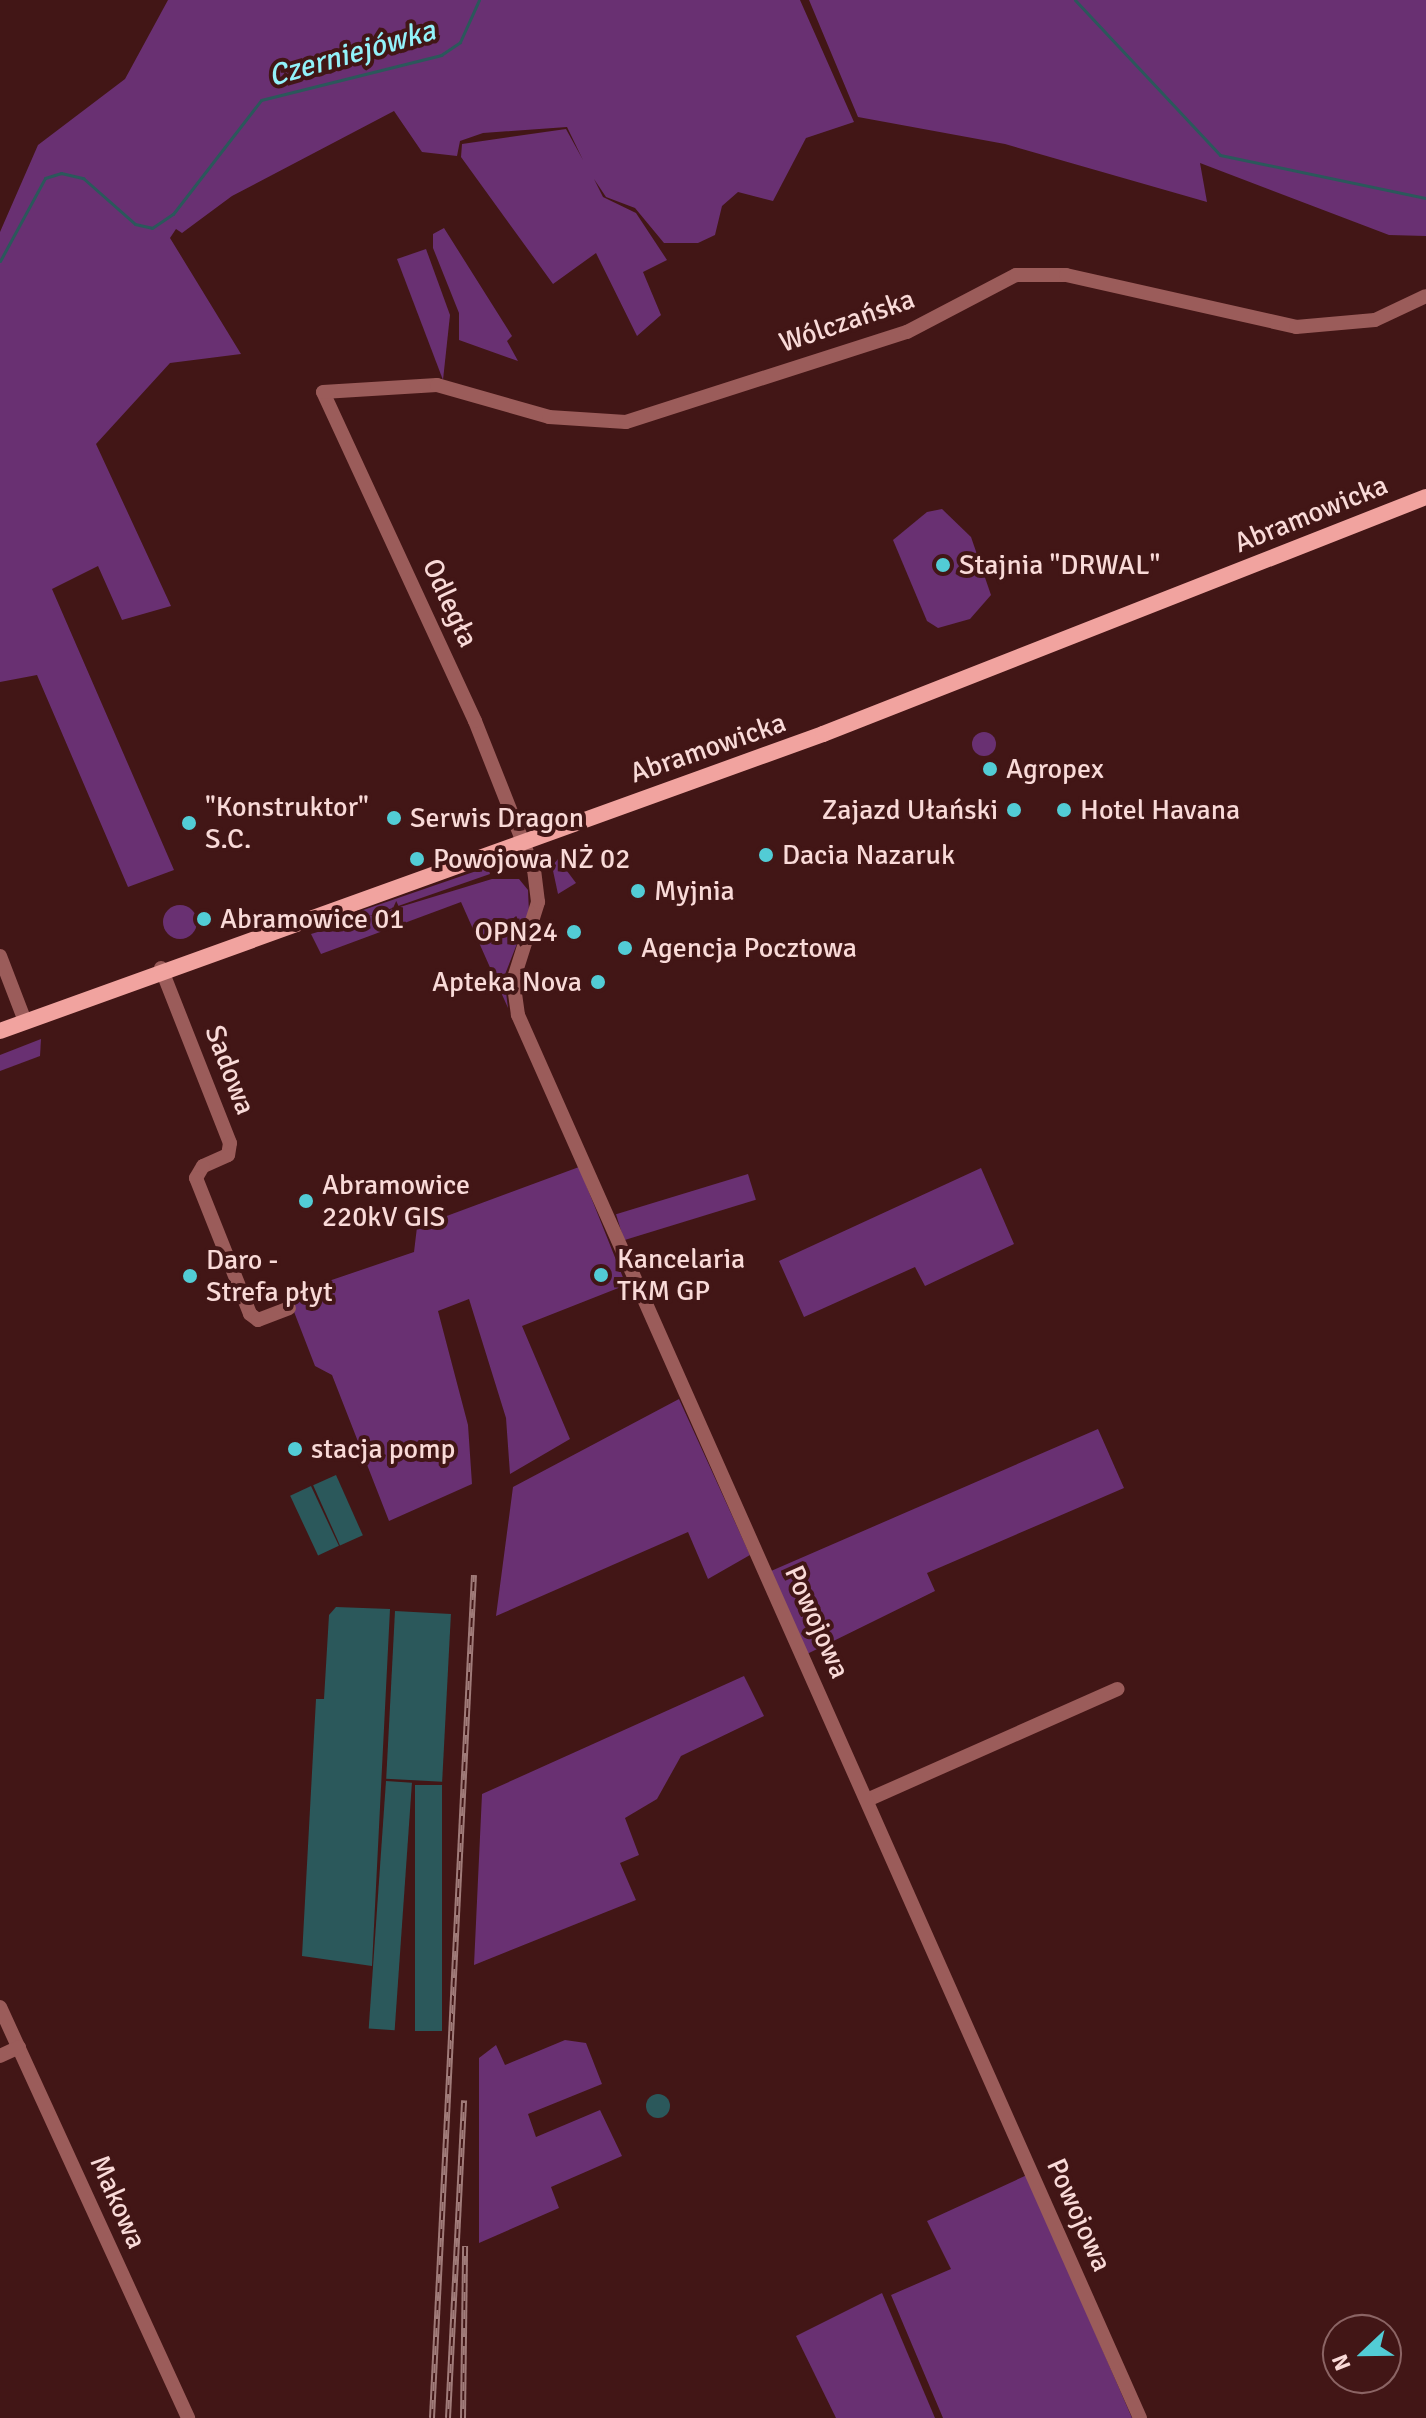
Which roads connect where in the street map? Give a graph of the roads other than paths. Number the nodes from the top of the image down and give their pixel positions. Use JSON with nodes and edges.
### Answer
{"nodes":[{"id":1,"x":1426,"y":296,"type":"edge"},
{"id":2,"x":323,"y":392,"type":"joint"},
{"id":3,"x":1426,"y":497,"type":"edge"},
{"id":4,"x":523,"y":840,"type":"junction"},
{"id":5,"x":0,"y":956,"type":"edge"},
{"id":6,"x":161,"y":968,"type":"junction"},
{"id":7,"x":25,"y":1021,"type":"junction"},
{"id":8,"x":0,"y":1031,"type":"edge"},
{"id":9,"x":289,"y":1308,"type":"dead end"},
{"id":10,"x":1117,"y":1689,"type":"dead end"},
{"id":11,"x":867,"y":1800,"type":"junction"},
{"id":12,"x":0,"y":2007,"type":"edge"},
{"id":13,"x":19,"y":2047,"type":"junction"},
{"id":14,"x":0,"y":2056,"type":"edge"},
{"id":15,"x":188,"y":2418,"type":"edge"},
{"id":16,"x":1140,"y":2418,"type":"edge"}],
"edges":[{"from":1,"to":2,"type":"street","name":"Wólczańska"},
{"from":2,"to":4,"type":"street","name":"Odległa"},
{"from":3,"to":4,"type":"main road","name":"Abramowicka"},
{"from":4,"to":6,"type":"main road","name":"Abramowicka"},
{"from":4,"to":11,"type":"street","name":"Powojowa"},
{"from":5,"to":7,"type":"street"},
{"from":6,"to":7,"type":"main road","name":"Abramowicka"},
{"from":6,"to":9,"type":"street","name":"Sadowa"},
{"from":7,"to":8,"type":"main road","name":"Abramowicka"},
{"from":10,"to":11,"type":"street"},
{"from":11,"to":16,"type":"street","name":"Powojowa"},
{"from":12,"to":13,"type":"street","name":"Makowa"},
{"from":13,"to":14,"type":"street"},
{"from":13,"to":15,"type":"street","name":"Makowa"}]}
